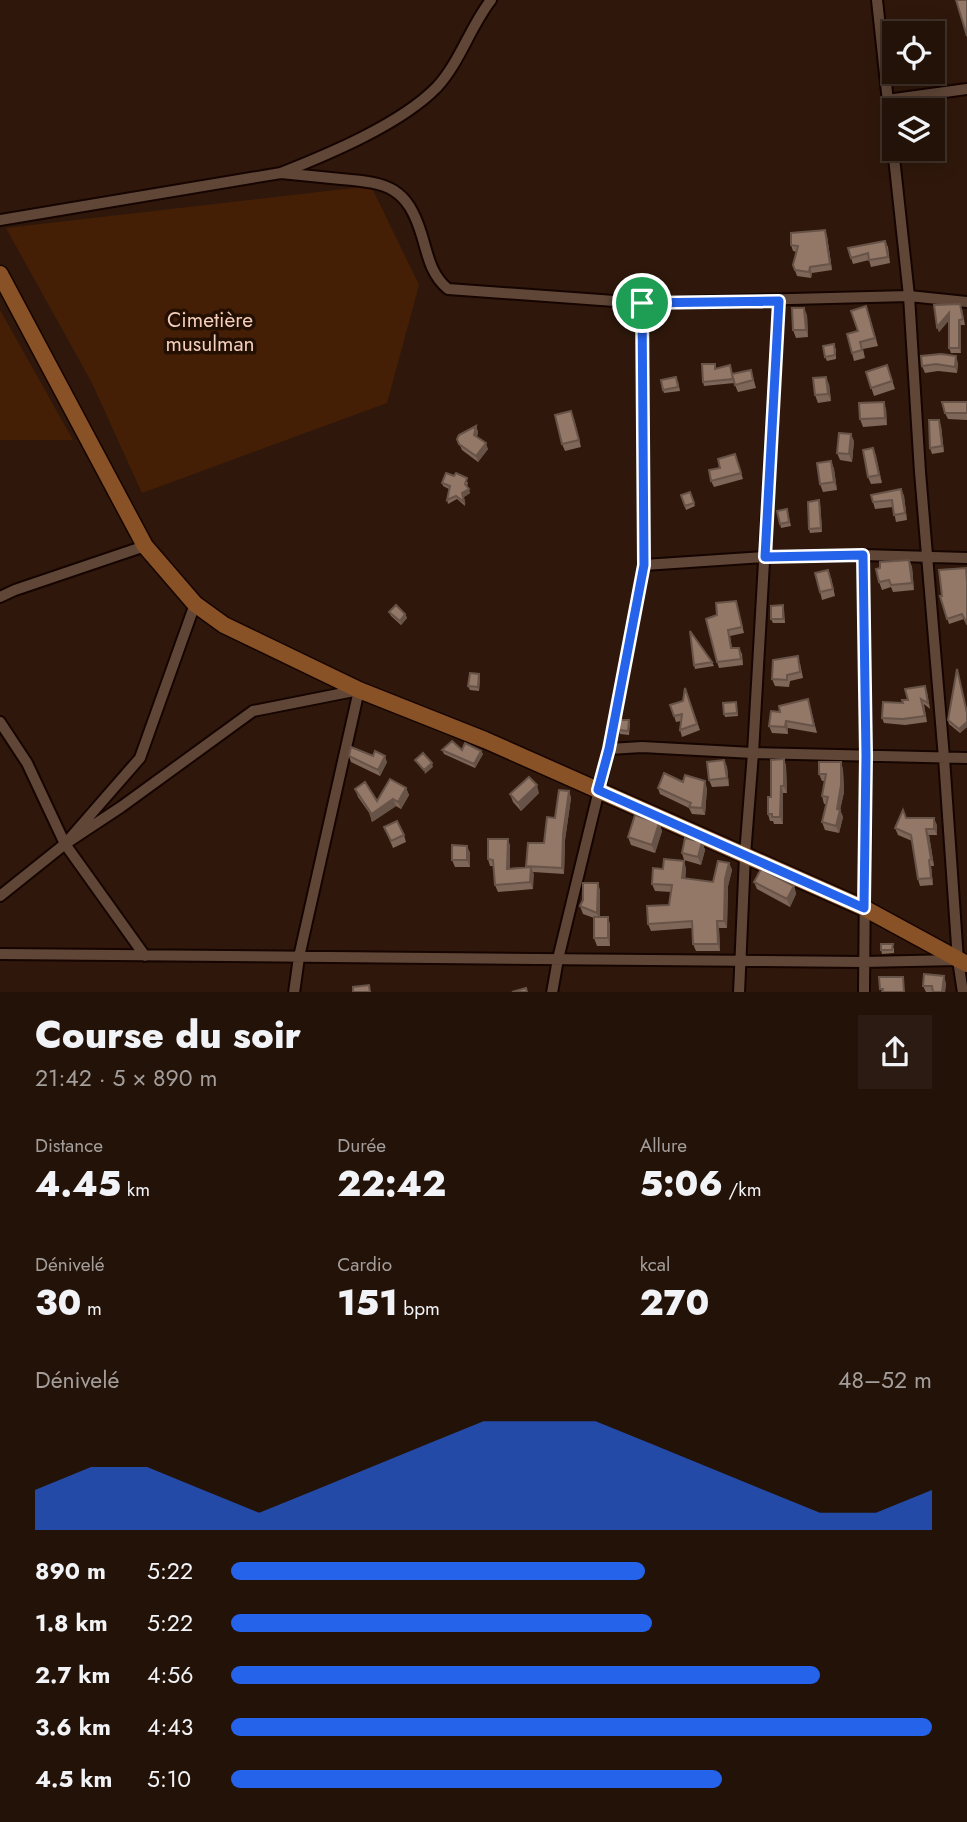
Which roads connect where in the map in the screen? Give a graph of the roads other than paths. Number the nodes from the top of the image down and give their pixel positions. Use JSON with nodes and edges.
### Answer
{"nodes":[{"id":1,"x":491,"y":0,"type":"edge"},
{"id":2,"x":877,"y":0,"type":"edge"},
{"id":3,"x":967,"y":89,"type":"edge"},
{"id":4,"x":887,"y":98,"type":"edge"},
{"id":5,"x":902,"y":98,"type":"edge"},
{"id":6,"x":894,"y":161,"type":"edge"},
{"id":7,"x":281,"y":173,"type":"junction"},
{"id":8,"x":0,"y":220,"type":"edge"},
{"id":9,"x":0,"y":274,"type":"edge"},
{"id":10,"x":909,"y":296,"type":"junction"},
{"id":11,"x":779,"y":301,"type":"junction"},
{"id":12,"x":967,"y":302,"type":"edge"},
{"id":13,"x":642,"y":303,"type":"junction"},
{"id":14,"x":145,"y":546,"type":"junction"},
{"id":15,"x":863,"y":555,"type":"junction"},
{"id":16,"x":765,"y":557,"type":"junction"},
{"id":17,"x":927,"y":558,"type":"junction"},
{"id":18,"x":967,"y":558,"type":"edge"},
{"id":19,"x":644,"y":565,"type":"junction"},
{"id":20,"x":0,"y":597,"type":"edge"},
{"id":21,"x":195,"y":604,"type":"junction"},
{"id":22,"x":359,"y":690,"type":"junction"},
{"id":23,"x":0,"y":722,"type":"edge"},
{"id":24,"x":609,"y":749,"type":"junction"},
{"id":25,"x":754,"y":753,"type":"junction"},
{"id":26,"x":866,"y":756,"type":"junction"},
{"id":27,"x":944,"y":758,"type":"junction"},
{"id":28,"x":967,"y":758,"type":"edge"},
{"id":29,"x":598,"y":790,"type":"junction"},
{"id":30,"x":65,"y":844,"type":"junction"},
{"id":31,"x":745,"y":855,"type":"junction"},
{"id":32,"x":0,"y":896,"type":"edge"},
{"id":33,"x":864,"y":908,"type":"junction"},
{"id":34,"x":0,"y":954,"type":"edge"},
{"id":35,"x":145,"y":956,"type":"junction"},
{"id":36,"x":299,"y":957,"type":"junction"},
{"id":37,"x":558,"y":959,"type":"junction"},
{"id":38,"x":741,"y":960,"type":"junction"},
{"id":39,"x":863,"y":962,"type":"junction"},
{"id":40,"x":964,"y":962,"type":"edge"},
{"id":41,"x":294,"y":992,"type":"edge"},
{"id":42,"x":552,"y":992,"type":"edge"},
{"id":43,"x":739,"y":992,"type":"edge"},
{"id":44,"x":864,"y":992,"type":"edge"},
{"id":45,"x":963,"y":992,"type":"edge"}],
"edges":[{"from":1,"to":7,"type":"street"},
{"from":2,"to":4,"type":"street"},
{"from":3,"to":5,"type":"street"},
{"from":6,"to":10,"type":"street"},
{"from":7,"to":8,"type":"street"},
{"from":7,"to":13,"type":"street"},
{"from":9,"to":14,"type":"street"},
{"from":10,"to":11,"type":"street"},
{"from":10,"to":12,"type":"street"},
{"from":10,"to":17,"type":"street"},
{"from":11,"to":13,"type":"street"},
{"from":11,"to":16,"type":"street"},
{"from":13,"to":19,"type":"street"},
{"from":14,"to":20,"type":"street"},
{"from":14,"to":21,"type":"street"},
{"from":15,"to":16,"type":"street"},
{"from":15,"to":17,"type":"street"},
{"from":15,"to":26,"type":"street"},
{"from":16,"to":19,"type":"street"},
{"from":16,"to":25,"type":"street"},
{"from":17,"to":18,"type":"street"},
{"from":17,"to":27,"type":"street"},
{"from":19,"to":24,"type":"street"},
{"from":21,"to":22,"type":"street"},
{"from":21,"to":30,"type":"street"},
{"from":22,"to":29,"type":"street"},
{"from":22,"to":30,"type":"street"},
{"from":22,"to":36,"type":"street"},
{"from":23,"to":30,"type":"street"},
{"from":24,"to":25,"type":"street"},
{"from":24,"to":29,"type":"street"},
{"from":25,"to":26,"type":"street"},
{"from":25,"to":31,"type":"street"},
{"from":26,"to":27,"type":"street"},
{"from":26,"to":33,"type":"street"},
{"from":27,"to":28,"type":"street"},
{"from":27,"to":40,"type":"street"},
{"from":29,"to":31,"type":"street"},
{"from":29,"to":37,"type":"street"},
{"from":30,"to":32,"type":"street"},
{"from":30,"to":35,"type":"street"},
{"from":31,"to":33,"type":"street"},
{"from":31,"to":38,"type":"street"},
{"from":33,"to":39,"type":"street"},
{"from":33,"to":40,"type":"street"},
{"from":34,"to":35,"type":"street"},
{"from":35,"to":36,"type":"street"},
{"from":36,"to":37,"type":"street"},
{"from":36,"to":41,"type":"street"},
{"from":37,"to":38,"type":"street"},
{"from":37,"to":42,"type":"street"},
{"from":38,"to":39,"type":"street"},
{"from":38,"to":43,"type":"street"},
{"from":39,"to":40,"type":"street"},
{"from":39,"to":44,"type":"street"},
{"from":40,"to":45,"type":"street"}]}
